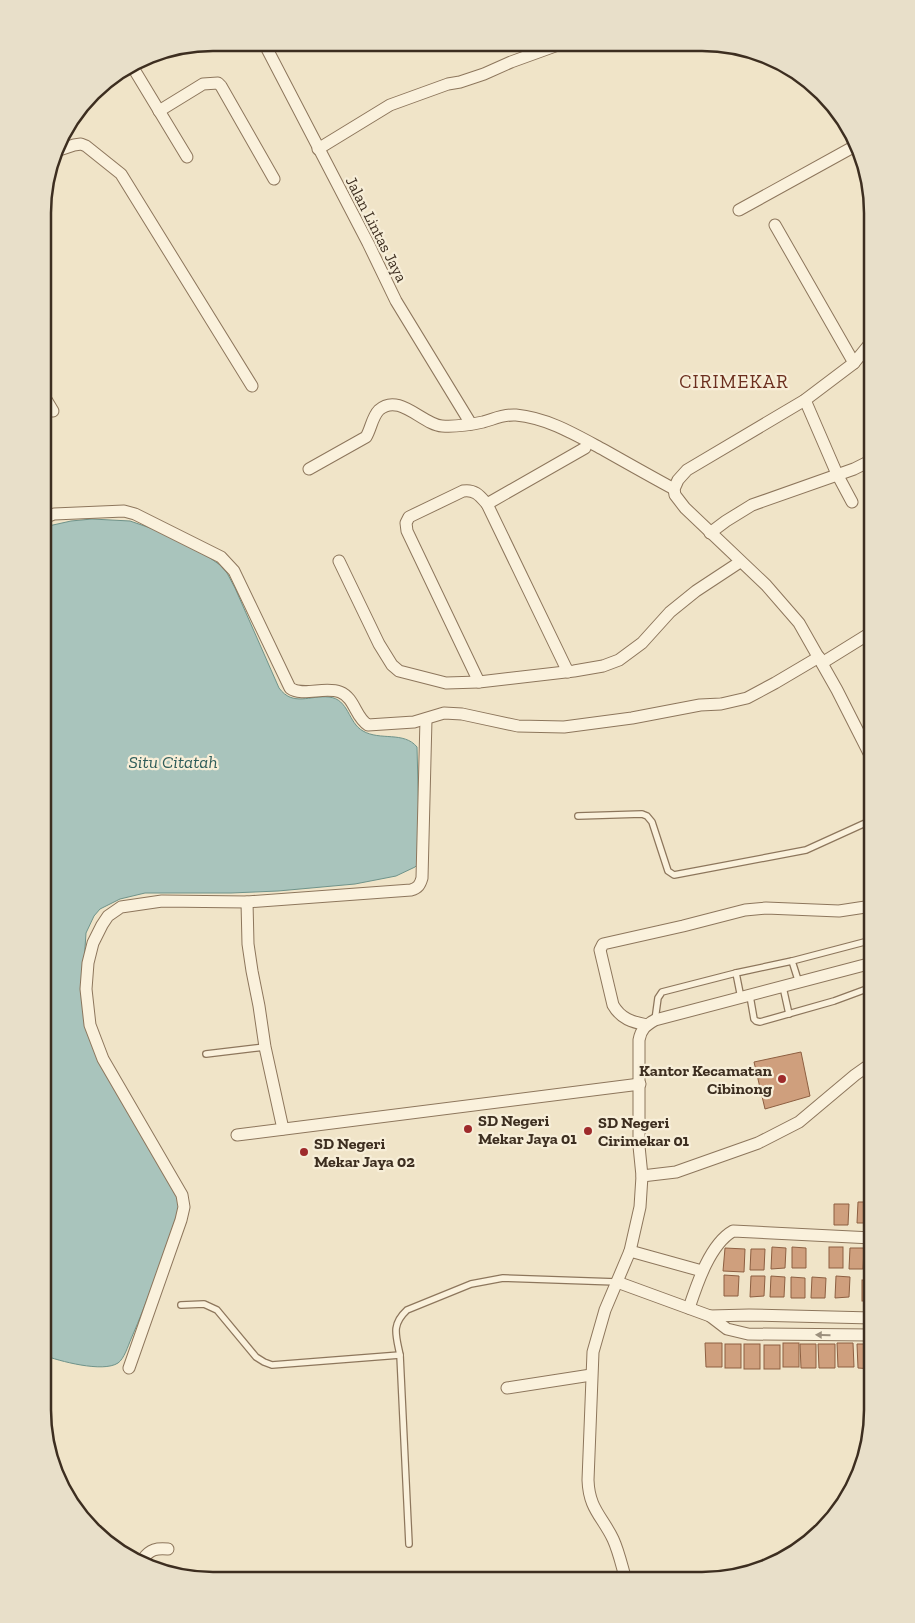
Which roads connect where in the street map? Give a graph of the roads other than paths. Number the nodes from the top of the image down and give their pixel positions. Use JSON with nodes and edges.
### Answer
{"nodes":[{"id":1,"x":268,"y":51,"type":"edge"},
{"id":2,"x":541,"y":51,"type":"edge"},
{"id":3,"x":135,"y":72,"type":"edge"},
{"id":4,"x":159,"y":111,"type":"junction"},
{"id":5,"x":66,"y":148,"type":"edge"},
{"id":6,"x":318,"y":149,"type":"junction"},
{"id":7,"x":850,"y":149,"type":"edge"},
{"id":8,"x":187,"y":157,"type":"dead end"},
{"id":9,"x":274,"y":179,"type":"dead end"},
{"id":10,"x":739,"y":210,"type":"dead end"},
{"id":11,"x":775,"y":225,"type":"dead end"},
{"id":12,"x":864,"y":351,"type":"edge"},
{"id":13,"x":854,"y":363,"type":"junction"},
{"id":14,"x":252,"y":386,"type":"dead end"},
{"id":15,"x":805,"y":400,"type":"junction"},
{"id":16,"x":51,"y":408,"type":"edge"},
{"id":17,"x":53,"y":411,"type":"dead end"},
{"id":18,"x":471,"y":424,"type":"junction"},
{"id":19,"x":585,"y":448,"type":"dead end"},
{"id":20,"x":864,"y":463,"type":"edge"},
{"id":21,"x":309,"y":469,"type":"dead end"},
{"id":22,"x":837,"y":474,"type":"junction"},
{"id":23,"x":674,"y":489,"type":"junction"},
{"id":24,"x":852,"y":502,"type":"dead end"},
{"id":25,"x":487,"y":504,"type":"junction"},
{"id":26,"x":51,"y":515,"type":"edge"},
{"id":27,"x":710,"y":533,"type":"junction"},
{"id":28,"x":339,"y":561,"type":"dead end"},
{"id":29,"x":740,"y":562,"type":"junction"},
{"id":30,"x":864,"y":636,"type":"edge"},
{"id":31,"x":820,"y":660,"type":"junction"},
{"id":32,"x":568,"y":672,"type":"junction"},
{"id":33,"x":479,"y":682,"type":"junction"},
{"id":34,"x":426,"y":719,"type":"junction"},
{"id":35,"x":864,"y":732,"type":"edge"},
{"id":36,"x":578,"y":816,"type":"dead end"},
{"id":37,"x":863,"y":824,"type":"edge"},
{"id":38,"x":247,"y":902,"type":"junction"},
{"id":39,"x":863,"y":907,"type":"edge"},
{"id":40,"x":863,"y":942,"type":"edge"},
{"id":41,"x":792,"y":961,"type":"junction"},
{"id":42,"x":863,"y":965,"type":"edge"},
{"id":43,"x":736,"y":973,"type":"junction"},
{"id":44,"x":799,"y":983,"type":"junction"},
{"id":45,"x":783,"y":987,"type":"junction"},
{"id":46,"x":863,"y":990,"type":"edge"},
{"id":47,"x":745,"y":997,"type":"junction"},
{"id":48,"x":789,"y":1014,"type":"junction"},
{"id":49,"x":651,"y":1023,"type":"junction"},
{"id":50,"x":265,"y":1047,"type":"junction"},
{"id":51,"x":206,"y":1054,"type":"dead end"},
{"id":52,"x":863,"y":1069,"type":"edge"},
{"id":53,"x":640,"y":1084,"type":"junction"},
{"id":54,"x":284,"y":1129,"type":"junction"},
{"id":55,"x":237,"y":1135,"type":"dead end"},
{"id":56,"x":642,"y":1176,"type":"junction"},
{"id":57,"x":863,"y":1238,"type":"edge"},
{"id":58,"x":630,"y":1251,"type":"junction"},
{"id":59,"x":702,"y":1271,"type":"junction"},
{"id":60,"x":617,"y":1282,"type":"junction"},
{"id":61,"x":181,"y":1305,"type":"dead end"},
{"id":62,"x":689,"y":1308,"type":"junction"},
{"id":63,"x":710,"y":1316,"type":"junction"},
{"id":64,"x":863,"y":1318,"type":"edge"},
{"id":65,"x":863,"y":1335,"type":"edge"},
{"id":66,"x":400,"y":1355,"type":"junction"},
{"id":67,"x":129,"y":1368,"type":"dead end"},
{"id":68,"x":591,"y":1375,"type":"junction"},
{"id":69,"x":507,"y":1388,"type":"dead end"},
{"id":70,"x":409,"y":1544,"type":"dead end"},
{"id":71,"x":168,"y":1548,"type":"dead end"},
{"id":72,"x":145,"y":1556,"type":"edge"},
{"id":73,"x":624,"y":1572,"type":"edge"}],
"edges":[{"from":1,"to":6,"type":"street","name":"Jalan Lintas Jaya"},
{"from":2,"to":6,"type":"street"},
{"from":3,"to":4,"type":"street"},
{"from":4,"to":8,"type":"street"},
{"from":4,"to":9,"type":"street"},
{"from":5,"to":14,"type":"street"},
{"from":6,"to":18,"type":"street","name":"Jalan Lintas Jaya"},
{"from":7,"to":10,"type":"street"},
{"from":11,"to":13,"type":"street"},
{"from":12,"to":13,"type":"street"},
{"from":13,"to":15,"type":"street"},
{"from":15,"to":22,"type":"street"},
{"from":15,"to":23,"type":"street"},
{"from":16,"to":17,"type":"street"},
{"from":18,"to":21,"type":"street"},
{"from":18,"to":23,"type":"street"},
{"from":19,"to":25,"type":"street"},
{"from":20,"to":22,"type":"street"},
{"from":22,"to":24,"type":"street"},
{"from":22,"to":27,"type":"street"},
{"from":23,"to":27,"type":"street"},
{"from":25,"to":32,"type":"street"},
{"from":25,"to":33,"type":"street"},
{"from":26,"to":34,"type":"street"},
{"from":27,"to":29,"type":"street"},
{"from":28,"to":33,"type":"street"},
{"from":29,"to":31,"type":"street"},
{"from":29,"to":32,"type":"street"},
{"from":30,"to":31,"type":"street"},
{"from":31,"to":34,"type":"street"},
{"from":31,"to":35,"type":"street"},
{"from":32,"to":33,"type":"street"},
{"from":34,"to":38,"type":"street"},
{"from":36,"to":37,"type":"lane"},
{"from":38,"to":50,"type":"street"},
{"from":38,"to":67,"type":"street"},
{"from":39,"to":49,"type":"street"},
{"from":40,"to":41,"type":"lane"},
{"from":41,"to":43,"type":"lane"},
{"from":41,"to":44,"type":"lane"},
{"from":42,"to":44,"type":"street"},
{"from":43,"to":47,"type":"lane"},
{"from":43,"to":49,"type":"lane"},
{"from":44,"to":45,"type":"street"},
{"from":45,"to":47,"type":"street"},
{"from":45,"to":48,"type":"lane"},
{"from":46,"to":48,"type":"lane"},
{"from":47,"to":48,"type":"lane"},
{"from":47,"to":49,"type":"street"},
{"from":49,"to":53,"type":"street"},
{"from":50,"to":51,"type":"lane"},
{"from":50,"to":54,"type":"street"},
{"from":52,"to":56,"type":"street"},
{"from":53,"to":54,"type":"street"},
{"from":53,"to":56,"type":"street"},
{"from":54,"to":55,"type":"street"},
{"from":56,"to":58,"type":"street"},
{"from":57,"to":59,"type":"street"},
{"from":58,"to":59,"type":"street"},
{"from":58,"to":60,"type":"street"},
{"from":59,"to":62,"type":"street"},
{"from":60,"to":62,"type":"street"},
{"from":60,"to":66,"type":"lane"},
{"from":60,"to":68,"type":"street"},
{"from":61,"to":66,"type":"lane"},
{"from":62,"to":63,"type":"street"},
{"from":63,"to":64,"type":"street"},
{"from":65,"to":63,"type":"street","one_way":true},
{"from":66,"to":70,"type":"lane"},
{"from":68,"to":69,"type":"street"},
{"from":68,"to":73,"type":"street"},
{"from":71,"to":72,"type":"street"}]}
